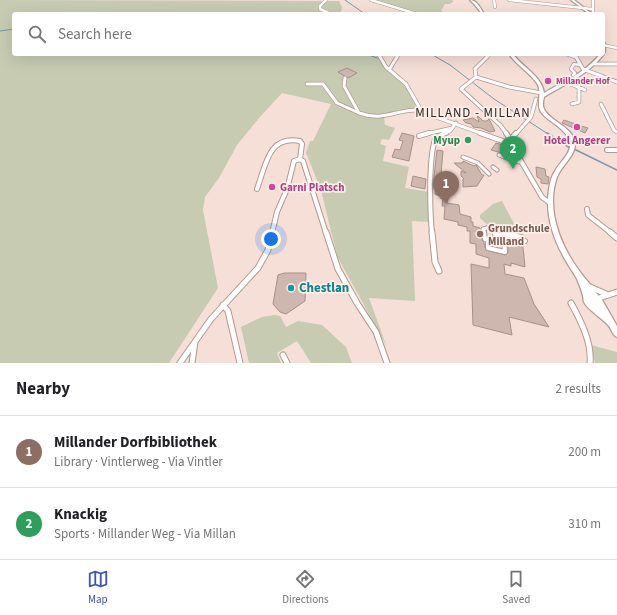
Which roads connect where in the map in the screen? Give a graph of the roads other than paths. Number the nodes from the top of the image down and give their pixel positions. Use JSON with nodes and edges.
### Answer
{"nodes":[{"id":1,"x":326,"y":0,"type":"edge"},
{"id":2,"x":371,"y":0,"type":"edge"},
{"id":3,"x":471,"y":0,"type":"edge"},
{"id":4,"x":494,"y":0,"type":"edge"},
{"id":5,"x":509,"y":0,"type":"edge"},
{"id":6,"x":572,"y":0,"type":"edge"},
{"id":7,"x":593,"y":0,"type":"edge"},
{"id":8,"x":582,"y":7,"type":"junction"},
{"id":9,"x":495,"y":8,"type":"dead end"},
{"id":10,"x":592,"y":9,"type":"joint"},
{"id":11,"x":327,"y":12,"type":"edge"},
{"id":12,"x":410,"y":12,"type":"edge"},
{"id":13,"x":482,"y":12,"type":"edge"},
{"id":14,"x":589,"y":12,"type":"edge"},
{"id":15,"x":605,"y":45,"type":"edge"},
{"id":16,"x":617,"y":48,"type":"edge"},
{"id":17,"x":379,"y":56,"type":"edge"},
{"id":18,"x":398,"y":56,"type":"edge"},
{"id":19,"x":488,"y":56,"type":"edge"},
{"id":20,"x":512,"y":56,"type":"edge"},
{"id":21,"x":576,"y":56,"type":"edge"},
{"id":22,"x":601,"y":56,"type":"edge"},
{"id":23,"x":595,"y":64,"type":"junction"},
{"id":24,"x":617,"y":64,"type":"edge"},
{"id":25,"x":580,"y":65,"type":"junction"},
{"id":26,"x":389,"y":70,"type":"junction"},
{"id":27,"x":586,"y":70,"type":"junction"},
{"id":28,"x":573,"y":75,"type":"dead end"},
{"id":29,"x":476,"y":77,"type":"junction"},
{"id":30,"x":345,"y":78,"type":"dead end"},
{"id":31,"x":566,"y":82,"type":"junction"},
{"id":32,"x":617,"y":82,"type":"edge"},
{"id":33,"x":307,"y":84,"type":"dead end"},
{"id":34,"x":541,"y":87,"type":"junction"},
{"id":35,"x":579,"y":87,"type":"junction"},
{"id":36,"x":552,"y":90,"type":"junction"},
{"id":37,"x":585,"y":90,"type":"dead end"},
{"id":38,"x":542,"y":95,"type":"junction"},
{"id":39,"x":536,"y":99,"type":"dead end"},
{"id":40,"x":572,"y":104,"type":"dead end"},
{"id":41,"x":601,"y":104,"type":"dead end"},
{"id":42,"x":420,"y":110,"type":"junction"},
{"id":43,"x":359,"y":113,"type":"junction"},
{"id":44,"x":456,"y":124,"type":"junction"},
{"id":45,"x":452,"y":128,"type":"junction"},
{"id":46,"x":617,"y":132,"type":"edge"},
{"id":47,"x":419,"y":136,"type":"dead end"},
{"id":48,"x":510,"y":141,"type":"junction"},
{"id":49,"x":607,"y":150,"type":"dead end"},
{"id":50,"x":617,"y":150,"type":"edge"},
{"id":51,"x":499,"y":155,"type":"dead end"},
{"id":52,"x":462,"y":157,"type":"dead end"},
{"id":53,"x":300,"y":159,"type":"junction"},
{"id":54,"x":519,"y":162,"type":"dead end"},
{"id":55,"x":493,"y":167,"type":"dead end"},
{"id":56,"x":496,"y":170,"type":"dead end"},
{"id":57,"x":489,"y":174,"type":"dead end"},
{"id":58,"x":257,"y":189,"type":"dead end"},
{"id":59,"x":551,"y":204,"type":"junction"},
{"id":60,"x":587,"y":209,"type":"dead end"},
{"id":61,"x":495,"y":234,"type":"dead end"},
{"id":62,"x":617,"y":238,"type":"edge"},
{"id":63,"x":523,"y":241,"type":"junction"},
{"id":64,"x":439,"y":271,"type":"dead end"},
{"id":65,"x":580,"y":277,"type":"junction"},
{"id":66,"x":587,"y":286,"type":"junction"},
{"id":67,"x":617,"y":292,"type":"edge"},
{"id":68,"x":606,"y":294,"type":"junction"},
{"id":69,"x":594,"y":301,"type":"junction"},
{"id":70,"x":571,"y":302,"type":"dead end"},
{"id":71,"x":223,"y":305,"type":"junction"},
{"id":72,"x":617,"y":333,"type":"edge"},
{"id":73,"x":195,"y":342,"type":"junction"},
{"id":74,"x":283,"y":355,"type":"dead end"},
{"id":75,"x":180,"y":363,"type":"edge"},
{"id":76,"x":192,"y":363,"type":"edge"},
{"id":77,"x":240,"y":363,"type":"edge"},
{"id":78,"x":287,"y":363,"type":"edge"},
{"id":79,"x":387,"y":363,"type":"edge"},
{"id":80,"x":590,"y":363,"type":"edge"}],
"edges":[{"from":1,"to":11,"type":"street"},
{"from":2,"to":12,"type":"street"},
{"from":3,"to":13,"type":"street"},
{"from":4,"to":9,"type":"street"},
{"from":5,"to":8,"type":"street"},
{"from":6,"to":8,"type":"street"},
{"from":7,"to":10,"type":"street"},
{"from":8,"to":10,"type":"street"},
{"from":8,"to":14,"type":"street"},
{"from":15,"to":16,"type":"street"},
{"from":17,"to":26,"type":"street"},
{"from":18,"to":26,"type":"street"},
{"from":19,"to":29,"type":"street"},
{"from":20,"to":34,"type":"street"},
{"from":21,"to":25,"type":"street"},
{"from":22,"to":23,"type":"street"},
{"from":23,"to":24,"type":"street"},
{"from":23,"to":27,"type":"street"},
{"from":25,"to":27,"type":"street"},
{"from":25,"to":28,"type":"street"},
{"from":26,"to":42,"type":"street"},
{"from":27,"to":31,"type":"street"},
{"from":27,"to":32,"type":"street"},
{"from":29,"to":38,"type":"street"},
{"from":29,"to":48,"type":"street"},
{"from":30,"to":43,"type":"street"},
{"from":31,"to":35,"type":"street"},
{"from":31,"to":36,"type":"street"},
{"from":33,"to":43,"type":"street"},
{"from":34,"to":36,"type":"street"},
{"from":34,"to":38,"type":"street"},
{"from":35,"to":37,"type":"street"},
{"from":35,"to":40,"type":"street"},
{"from":36,"to":38,"type":"street"},
{"from":38,"to":59,"type":"street"},
{"from":39,"to":48,"type":"street"},
{"from":41,"to":46,"type":"street"},
{"from":42,"to":43,"type":"street"},
{"from":42,"to":44,"type":"street"},
{"from":44,"to":45,"type":"street"},
{"from":44,"to":48,"type":"street"},
{"from":45,"to":47,"type":"street"},
{"from":45,"to":64,"type":"street"},
{"from":48,"to":59,"type":"street"},
{"from":49,"to":50,"type":"street"},
{"from":51,"to":54,"type":"street"},
{"from":52,"to":57,"type":"street"},
{"from":53,"to":58,"type":"street"},
{"from":53,"to":71,"type":"street"},
{"from":53,"to":79,"type":"street"},
{"from":55,"to":56,"type":"street"},
{"from":59,"to":65,"type":"street"},
{"from":60,"to":62,"type":"street"},
{"from":61,"to":63,"type":"street"},
{"from":63,"to":63,"type":"street"},
{"from":65,"to":66,"type":"street"},
{"from":65,"to":69,"type":"street"},
{"from":66,"to":68,"type":"street"},
{"from":66,"to":69,"type":"street"},
{"from":67,"to":68,"type":"street"},
{"from":68,"to":69,"type":"street"},
{"from":69,"to":72,"type":"street"},
{"from":70,"to":80,"type":"street"},
{"from":71,"to":73,"type":"street"},
{"from":71,"to":77,"type":"street"},
{"from":73,"to":75,"type":"street"},
{"from":73,"to":76,"type":"street"},
{"from":74,"to":78,"type":"street"}]}
